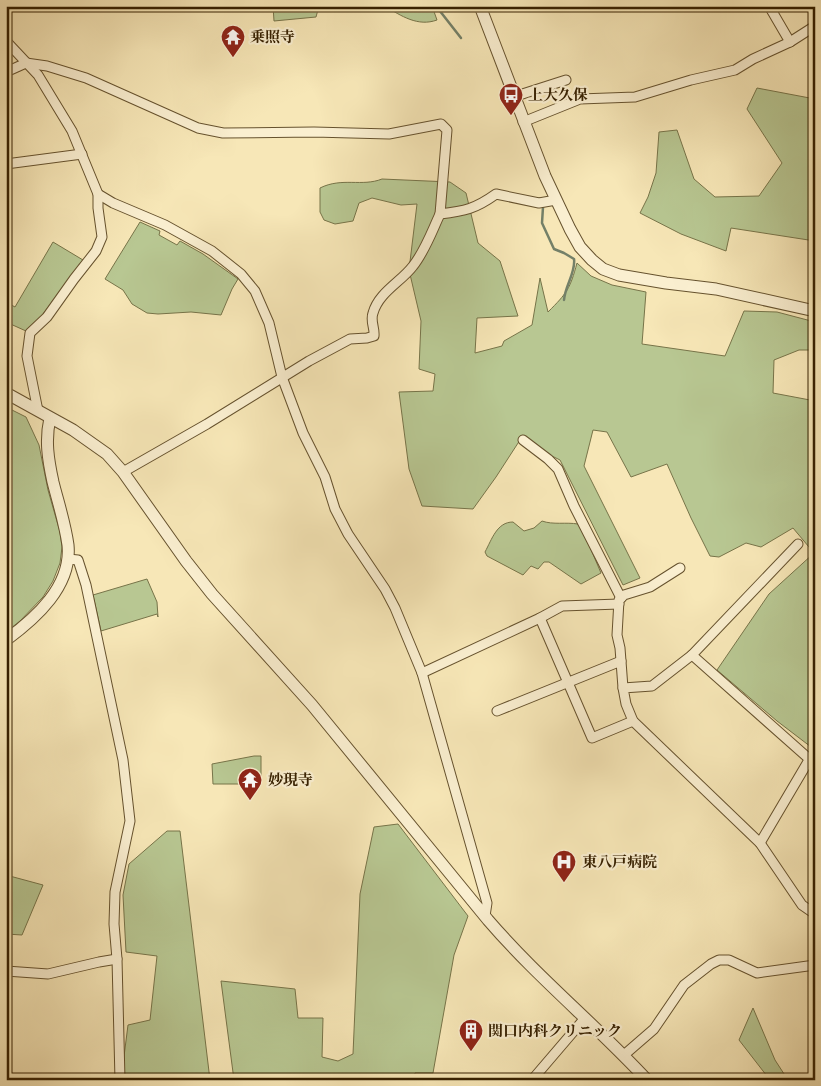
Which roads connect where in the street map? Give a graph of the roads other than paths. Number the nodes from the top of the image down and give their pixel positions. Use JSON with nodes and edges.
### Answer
{"nodes":[{"id":1,"x":480,"y":6,"type":"edge"},
{"id":2,"x":769,"y":6,"type":"edge"},
{"id":3,"x":815,"y":26,"type":"edge"},
{"id":4,"x":6,"y":41,"type":"edge"},
{"id":5,"x":790,"y":42,"type":"junction"},
{"id":6,"x":26,"y":63,"type":"junction"},
{"id":7,"x":6,"y":72,"type":"edge"},
{"id":8,"x":566,"y":80,"type":"dead end"},
{"id":9,"x":513,"y":97,"type":"junction"},
{"id":10,"x":523,"y":122,"type":"junction"},
{"id":11,"x":82,"y":154,"type":"junction"},
{"id":12,"x":7,"y":162,"type":"edge"},
{"id":13,"x":98,"y":194,"type":"junction"},
{"id":14,"x":556,"y":200,"type":"junction"},
{"id":15,"x":440,"y":214,"type":"junction"},
{"id":16,"x":815,"y":311,"type":"edge"},
{"id":17,"x":282,"y":377,"type":"junction"},
{"id":18,"x":6,"y":393,"type":"edge"},
{"id":19,"x":38,"y":411,"type":"junction"},
{"id":20,"x":50,"y":418,"type":"junction"},
{"id":21,"x":523,"y":440,"type":"dead end"},
{"id":22,"x":123,"y":472,"type":"junction"},
{"id":23,"x":798,"y":544,"type":"dead end"},
{"id":24,"x":68,"y":559,"type":"junction"},
{"id":25,"x":680,"y":568,"type":"dead end"},
{"id":26,"x":620,"y":601,"type":"junction"},
{"id":27,"x":540,"y":618,"type":"junction"},
{"id":28,"x":6,"y":640,"type":"edge"},
{"id":29,"x":692,"y":655,"type":"junction"},
{"id":30,"x":621,"y":661,"type":"junction"},
{"id":31,"x":422,"y":673,"type":"junction"},
{"id":32,"x":568,"y":682,"type":"junction"},
{"id":33,"x":623,"y":688,"type":"junction"},
{"id":34,"x":497,"y":711,"type":"dead end"},
{"id":35,"x":633,"y":721,"type":"junction"},
{"id":36,"x":812,"y":762,"type":"edge"},
{"id":37,"x":760,"y":843,"type":"junction"},
{"id":38,"x":815,"y":914,"type":"edge"},
{"id":39,"x":485,"y":916,"type":"junction"},
{"id":40,"x":118,"y":959,"type":"junction"},
{"id":41,"x":815,"y":965,"type":"edge"},
{"id":42,"x":6,"y":971,"type":"edge"},
{"id":43,"x":585,"y":1018,"type":"junction"},
{"id":44,"x":624,"y":1055,"type":"junction"},
{"id":45,"x":120,"y":1080,"type":"edge"},
{"id":46,"x":532,"y":1080,"type":"edge"},
{"id":47,"x":648,"y":1080,"type":"edge"}],
"edges":[{"from":1,"to":9,"type":"street"},
{"from":2,"to":5,"type":"street"},
{"from":3,"to":5,"type":"street"},
{"from":4,"to":6,"type":"street"},
{"from":5,"to":10,"type":"street"},
{"from":6,"to":7,"type":"street"},
{"from":6,"to":11,"type":"street"},
{"from":6,"to":15,"type":"street"},
{"from":8,"to":9,"type":"street"},
{"from":9,"to":10,"type":"street"},
{"from":10,"to":14,"type":"street"},
{"from":11,"to":12,"type":"street"},
{"from":11,"to":13,"type":"street"},
{"from":13,"to":17,"type":"street"},
{"from":13,"to":19,"type":"street"},
{"from":14,"to":15,"type":"street"},
{"from":14,"to":16,"type":"street"},
{"from":15,"to":17,"type":"street"},
{"from":17,"to":22,"type":"street"},
{"from":17,"to":31,"type":"street"},
{"from":18,"to":19,"type":"street"},
{"from":19,"to":20,"type":"street"},
{"from":20,"to":22,"type":"street"},
{"from":20,"to":24,"type":"street"},
{"from":21,"to":26,"type":"street"},
{"from":22,"to":39,"type":"street"},
{"from":23,"to":29,"type":"street"},
{"from":24,"to":28,"type":"street"},
{"from":24,"to":40,"type":"street"},
{"from":25,"to":26,"type":"street"},
{"from":26,"to":27,"type":"street"},
{"from":26,"to":30,"type":"street"},
{"from":27,"to":31,"type":"street"},
{"from":27,"to":32,"type":"street"},
{"from":29,"to":33,"type":"street"},
{"from":29,"to":36,"type":"street"},
{"from":30,"to":32,"type":"street"},
{"from":30,"to":33,"type":"street"},
{"from":31,"to":39,"type":"street"},
{"from":32,"to":34,"type":"street"},
{"from":32,"to":35,"type":"street"},
{"from":33,"to":35,"type":"street"},
{"from":35,"to":37,"type":"street"},
{"from":36,"to":37,"type":"street"},
{"from":37,"to":38,"type":"street"},
{"from":39,"to":43,"type":"street"},
{"from":40,"to":42,"type":"street"},
{"from":40,"to":45,"type":"street"},
{"from":41,"to":44,"type":"street"},
{"from":43,"to":44,"type":"street"},
{"from":43,"to":46,"type":"street"},
{"from":44,"to":47,"type":"street"}]}
